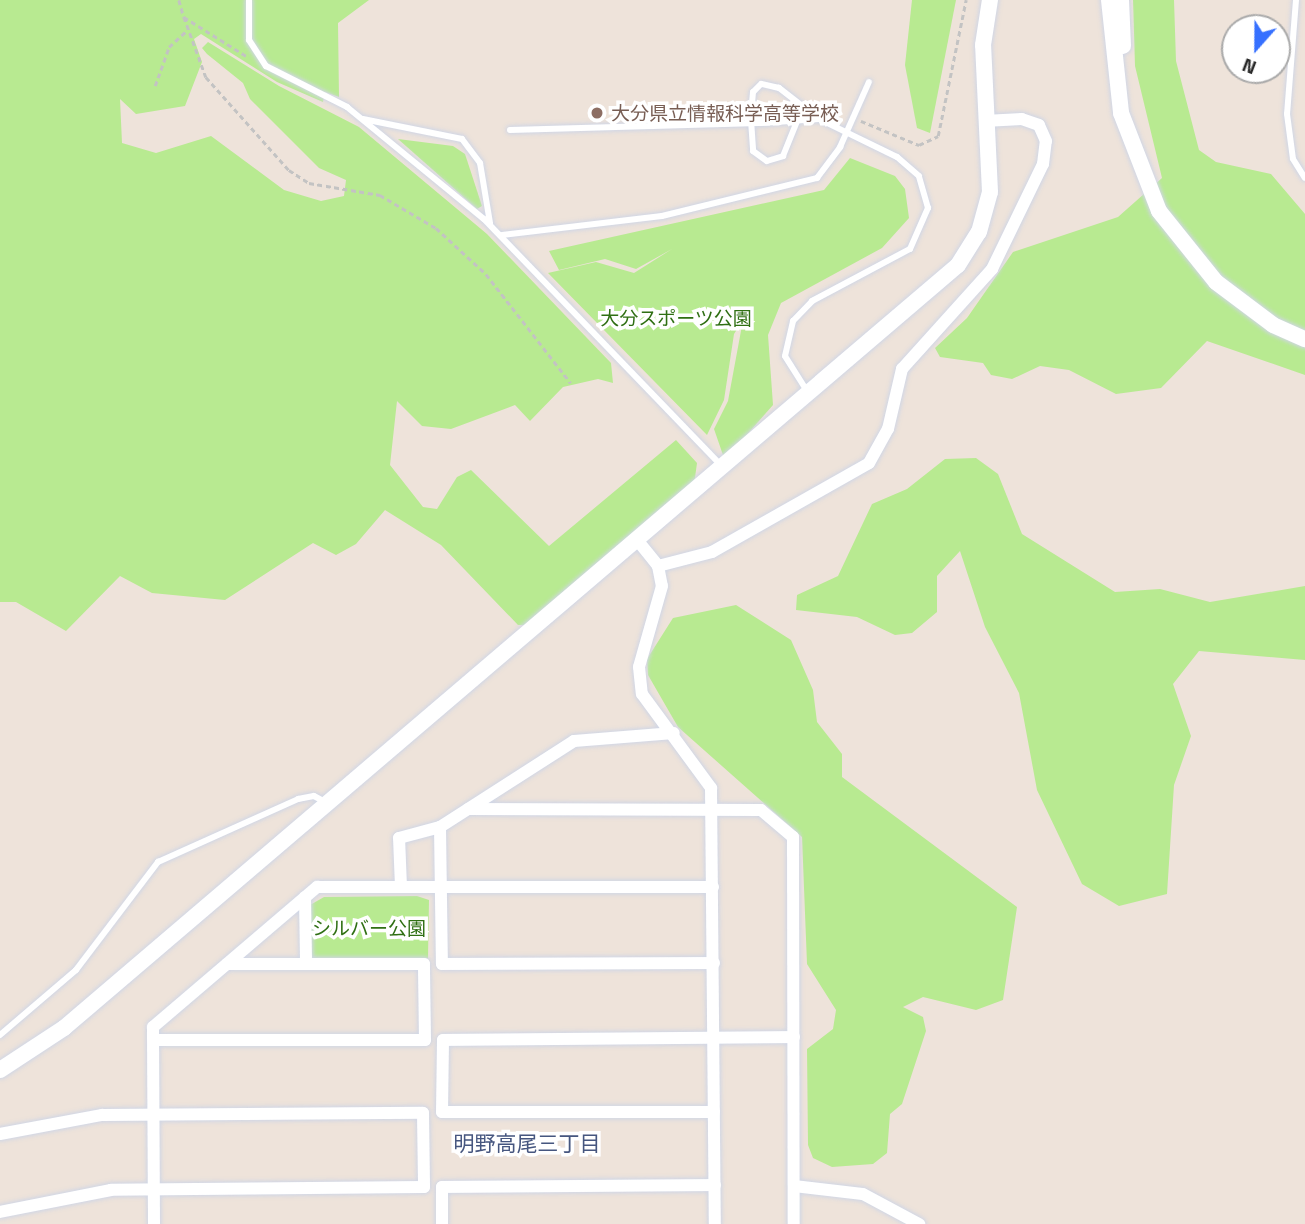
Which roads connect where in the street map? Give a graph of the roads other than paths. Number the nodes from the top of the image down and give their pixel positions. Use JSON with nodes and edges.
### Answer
{"nodes":[{"id":1,"x":249,"y":0,"type":"edge"},
{"id":2,"x":990,"y":0,"type":"edge"},
{"id":3,"x":1110,"y":0,"type":"edge"},
{"id":4,"x":1121,"y":0,"type":"edge"},
{"id":5,"x":1296,"y":0,"type":"edge"},
{"id":6,"x":869,"y":82,"type":"dead end"},
{"id":7,"x":751,"y":114,"type":"junction"},
{"id":8,"x":362,"y":118,"type":"junction"},
{"id":9,"x":819,"y":119,"type":"junction"},
{"id":10,"x":989,"y":121,"type":"junction"},
{"id":11,"x":797,"y":122,"type":"junction"},
{"id":12,"x":761,"y":123,"type":"junction"},
{"id":13,"x":751,"y":124,"type":"junction"},
{"id":14,"x":510,"y":130,"type":"dead end"},
{"id":15,"x":847,"y":132,"type":"junction"},
{"id":16,"x":1135,"y":159,"type":"junction"},
{"id":17,"x":1305,"y":178,"type":"edge"},
{"id":18,"x":490,"y":224,"type":"junction"},
{"id":19,"x":502,"y":235,"type":"junction"},
{"id":20,"x":1305,"y":339,"type":"edge"},
{"id":21,"x":810,"y":396,"type":"junction"},
{"id":22,"x":724,"y":469,"type":"junction"},
{"id":23,"x":638,"y":541,"type":"junction"},
{"id":24,"x":658,"y":566,"type":"junction"},
{"id":25,"x":674,"y":733,"type":"junction"},
{"id":26,"x":328,"y":804,"type":"junction"},
{"id":27,"x":713,"y":808,"type":"junction"},
{"id":28,"x":468,"y":809,"type":"junction"},
{"id":29,"x":440,"y":827,"type":"junction"},
{"id":30,"x":401,"y":887,"type":"junction"},
{"id":31,"x":441,"y":887,"type":"junction"},
{"id":32,"x":713,"y":887,"type":"junction"},
{"id":33,"x":305,"y":897,"type":"junction"},
{"id":34,"x":713,"y":963,"type":"junction"},
{"id":35,"x":227,"y":964,"type":"junction"},
{"id":36,"x":306,"y":964,"type":"junction"},
{"id":37,"x":0,"y":1035,"type":"edge"},
{"id":38,"x":714,"y":1037,"type":"junction"},
{"id":39,"x":794,"y":1037,"type":"junction"},
{"id":40,"x":153,"y":1040,"type":"junction"},
{"id":41,"x":0,"y":1070,"type":"edge"},
{"id":42,"x":714,"y":1112,"type":"junction"},
{"id":43,"x":154,"y":1113,"type":"junction"},
{"id":44,"x":0,"y":1134,"type":"edge"},
{"id":45,"x":715,"y":1185,"type":"junction"},
{"id":46,"x":794,"y":1186,"type":"junction"},
{"id":47,"x":154,"y":1188,"type":"junction"},
{"id":48,"x":0,"y":1212,"type":"edge"},
{"id":49,"x":154,"y":1224,"type":"edge"},
{"id":50,"x":442,"y":1224,"type":"edge"},
{"id":51,"x":715,"y":1224,"type":"edge"},
{"id":52,"x":794,"y":1224,"type":"edge"},
{"id":53,"x":919,"y":1224,"type":"edge"}],
"edges":[{"from":1,"to":8,"type":"lane"},
{"from":2,"to":10,"type":"street"},
{"from":3,"to":16,"type":"street"},
{"from":4,"to":16,"type":"street"},
{"from":5,"to":17,"type":"lane"},
{"from":6,"to":15,"type":"lane"},
{"from":7,"to":9,"type":"lane"},
{"from":7,"to":12,"type":"lane"},
{"from":7,"to":13,"type":"lane"},
{"from":8,"to":18,"type":"lane"},
{"from":8,"to":18,"type":"lane"},
{"from":9,"to":11,"type":"lane"},
{"from":9,"to":15,"type":"lane"},
{"from":10,"to":21,"type":"street"},
{"from":10,"to":24,"type":"street"},
{"from":11,"to":12,"type":"lane"},
{"from":11,"to":13,"type":"lane"},
{"from":12,"to":13,"type":"lane"},
{"from":13,"to":14,"type":"lane"},
{"from":15,"to":19,"type":"lane"},
{"from":15,"to":21,"type":"lane"},
{"from":16,"to":20,"type":"street"},
{"from":18,"to":19,"type":"lane"},
{"from":19,"to":22,"type":"lane"},
{"from":21,"to":22,"type":"street"},
{"from":22,"to":23,"type":"street"},
{"from":23,"to":24,"type":"street"},
{"from":23,"to":26,"type":"street"},
{"from":24,"to":25,"type":"street"},
{"from":25,"to":27,"type":"street"},
{"from":25,"to":28,"type":"street"},
{"from":26,"to":37,"type":"lane"},
{"from":26,"to":41,"type":"street"},
{"from":27,"to":28,"type":"street"},
{"from":27,"to":32,"type":"street"},
{"from":27,"to":39,"type":"street"},
{"from":28,"to":29,"type":"street"},
{"from":29,"to":30,"type":"street"},
{"from":29,"to":31,"type":"street"},
{"from":30,"to":31,"type":"street"},
{"from":30,"to":33,"type":"street"},
{"from":31,"to":32,"type":"street"},
{"from":31,"to":34,"type":"street"},
{"from":32,"to":34,"type":"street"},
{"from":33,"to":35,"type":"street"},
{"from":33,"to":36,"type":"street"},
{"from":34,"to":38,"type":"street"},
{"from":35,"to":36,"type":"street"},
{"from":35,"to":40,"type":"street"},
{"from":36,"to":40,"type":"street"},
{"from":38,"to":39,"type":"street"},
{"from":38,"to":42,"type":"street"},
{"from":38,"to":42,"type":"street"},
{"from":39,"to":46,"type":"street"},
{"from":40,"to":43,"type":"street"},
{"from":42,"to":45,"type":"street"},
{"from":43,"to":44,"type":"street"},
{"from":43,"to":47,"type":"street"},
{"from":43,"to":47,"type":"street"},
{"from":45,"to":50,"type":"street"},
{"from":45,"to":51,"type":"street"},
{"from":46,"to":52,"type":"street"},
{"from":46,"to":53,"type":"street"},
{"from":47,"to":48,"type":"street"},
{"from":47,"to":49,"type":"street"}]}
